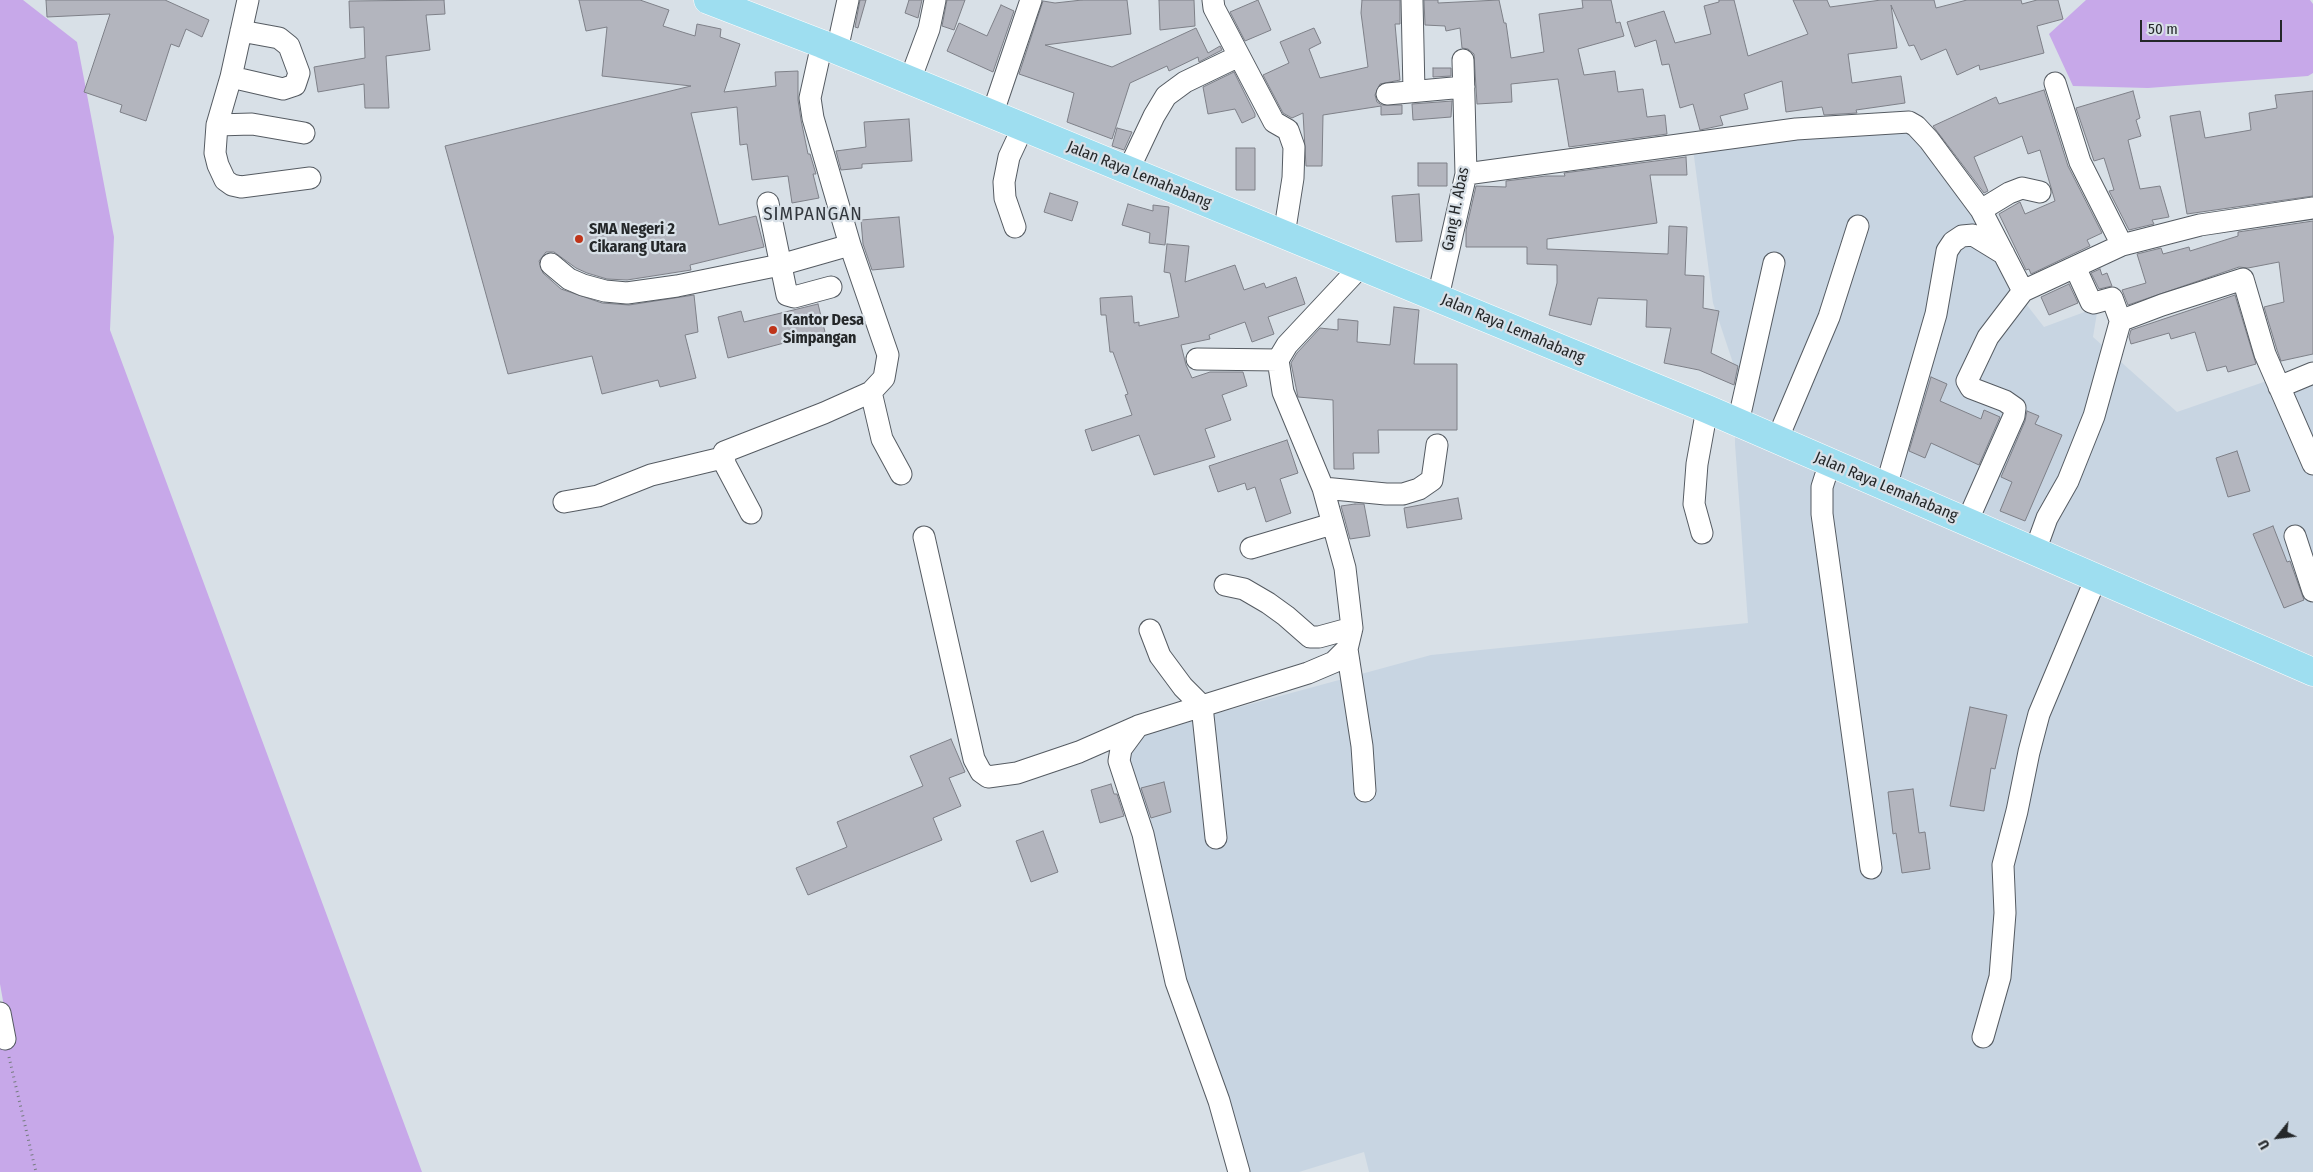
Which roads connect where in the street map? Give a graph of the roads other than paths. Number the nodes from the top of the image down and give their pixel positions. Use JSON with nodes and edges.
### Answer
{"nodes":[{"id":1,"x":248,"y":0,"type":"edge"},
{"id":2,"x":708,"y":0,"type":"edge"},
{"id":3,"x":848,"y":0,"type":"edge"},
{"id":4,"x":935,"y":0,"type":"edge"},
{"id":5,"x":1031,"y":0,"type":"edge"},
{"id":6,"x":1213,"y":0,"type":"edge"},
{"id":7,"x":1412,"y":0,"type":"edge"},
{"id":8,"x":241,"y":31,"type":"junction"},
{"id":9,"x":829,"y":47,"type":"junction"},
{"id":10,"x":1239,"y":56,"type":"junction"},
{"id":11,"x":1463,"y":60,"type":"dead end"},
{"id":12,"x":231,"y":77,"type":"junction"},
{"id":13,"x":910,"y":80,"type":"junction"},
{"id":14,"x":2054,"y":83,"type":"dead end"},
{"id":15,"x":1464,"y":88,"type":"junction"},
{"id":16,"x":1414,"y":91,"type":"junction"},
{"id":17,"x":1388,"y":94,"type":"dead end"},
{"id":18,"x":992,"y":115,"type":"junction"},
{"id":19,"x":217,"y":126,"type":"junction"},
{"id":20,"x":1023,"y":127,"type":"junction"},
{"id":21,"x":304,"y":133,"type":"dead end"},
{"id":22,"x":1128,"y":171,"type":"junction"},
{"id":23,"x":1466,"y":174,"type":"junction"},
{"id":24,"x":310,"y":178,"type":"dead end"},
{"id":25,"x":2040,"y":192,"type":"dead end"},
{"id":26,"x":768,"y":203,"type":"dead end"},
{"id":27,"x":2313,"y":208,"type":"edge"},
{"id":28,"x":1981,"y":210,"type":"junction"},
{"id":29,"x":1015,"y":226,"type":"dead end"},
{"id":30,"x":1858,"y":226,"type":"dead end"},
{"id":31,"x":1284,"y":234,"type":"junction"},
{"id":32,"x":850,"y":245,"type":"junction"},
{"id":33,"x":2122,"y":245,"type":"junction"},
{"id":34,"x":2004,"y":254,"type":"junction"},
{"id":35,"x":1774,"y":263,"type":"dead end"},
{"id":36,"x":551,"y":264,"type":"dead end"},
{"id":37,"x":780,"y":265,"type":"junction"},
{"id":38,"x":1361,"y":266,"type":"junction"},
{"id":39,"x":2075,"y":267,"type":"junction"},
{"id":40,"x":831,"y":287,"type":"dead end"},
{"id":41,"x":2023,"y":291,"type":"junction"},
{"id":42,"x":1438,"y":297,"type":"junction"},
{"id":43,"x":2121,"y":319,"type":"junction"},
{"id":44,"x":1197,"y":359,"type":"dead end"},
{"id":45,"x":1278,"y":360,"type":"junction"},
{"id":46,"x":2313,"y":373,"type":"edge"},
{"id":47,"x":2279,"y":386,"type":"junction"},
{"id":48,"x":871,"y":392,"type":"junction"},
{"id":49,"x":1707,"y":409,"type":"junction"},
{"id":50,"x":1738,"y":423,"type":"junction"},
{"id":51,"x":1777,"y":440,"type":"junction"},
{"id":52,"x":1437,"y":445,"type":"dead end"},
{"id":53,"x":724,"y":455,"type":"junction"},
{"id":54,"x":1830,"y":462,"type":"junction"},
{"id":55,"x":2313,"y":464,"type":"edge"},
{"id":56,"x":901,"y":474,"type":"dead end"},
{"id":57,"x":1886,"y":486,"type":"junction"},
{"id":58,"x":1323,"y":488,"type":"junction"},
{"id":59,"x":564,"y":502,"type":"dead end"},
{"id":60,"x":751,"y":513,"type":"dead end"},
{"id":61,"x":1967,"y":522,"type":"junction"},
{"id":62,"x":1332,"y":524,"type":"junction"},
{"id":63,"x":1702,"y":533,"type":"dead end"},
{"id":64,"x":2295,"y":536,"type":"dead end"},
{"id":65,"x":924,"y":537,"type":"dead end"},
{"id":66,"x":1250,"y":548,"type":"dead end"},
{"id":67,"x":2035,"y":551,"type":"junction"},
{"id":68,"x":2096,"y":578,"type":"junction"},
{"id":69,"x":1225,"y":584,"type":"dead end"},
{"id":70,"x":2313,"y":591,"type":"edge"},
{"id":71,"x":1352,"y":628,"type":"junction"},
{"id":72,"x":1150,"y":630,"type":"dead end"},
{"id":73,"x":1347,"y":649,"type":"junction"},
{"id":74,"x":2313,"y":672,"type":"edge"},
{"id":75,"x":1202,"y":706,"type":"junction"},
{"id":76,"x":1138,"y":726,"type":"junction"},
{"id":77,"x":1365,"y":791,"type":"dead end"},
{"id":78,"x":1216,"y":838,"type":"dead end"},
{"id":79,"x":1871,"y":868,"type":"dead end"},
{"id":80,"x":0,"y":1013,"type":"edge"},
{"id":81,"x":1983,"y":1037,"type":"dead end"},
{"id":82,"x":5,"y":1039,"type":"road end"},
{"id":83,"x":1239,"y":1172,"type":"edge"}],
"edges":[{"from":1,"to":8,"type":"street"},
{"from":2,"to":9,"type":"main road","name":"Jalan Raya Lemahabang"},
{"from":3,"to":9,"type":"street"},
{"from":4,"to":13,"type":"street"},
{"from":5,"to":18,"type":"street"},
{"from":6,"to":10,"type":"street"},
{"from":7,"to":16,"type":"street"},
{"from":8,"to":12,"type":"street"},
{"from":8,"to":12,"type":"street"},
{"from":9,"to":13,"type":"main road","name":"Jalan Raya Lemahabang"},
{"from":9,"to":32,"type":"street"},
{"from":10,"to":22,"type":"street"},
{"from":10,"to":31,"type":"street"},
{"from":11,"to":15,"type":"street","name":"Gang H. Abas"},
{"from":12,"to":19,"type":"street"},
{"from":13,"to":18,"type":"main road","name":"Jalan Raya Lemahabang"},
{"from":14,"to":33,"type":"street"},
{"from":15,"to":16,"type":"street"},
{"from":15,"to":23,"type":"street","name":"Gang H. Abas"},
{"from":16,"to":17,"type":"street"},
{"from":18,"to":20,"type":"main road","name":"Jalan Raya Lemahabang"},
{"from":19,"to":21,"type":"street"},
{"from":19,"to":24,"type":"street"},
{"from":20,"to":22,"type":"main road","name":"Jalan Raya Lemahabang"},
{"from":20,"to":29,"type":"street"},
{"from":22,"to":31,"type":"main road","name":"Jalan Raya Lemahabang"},
{"from":23,"to":28,"type":"street"},
{"from":23,"to":42,"type":"street","name":"Gang H. Abas"},
{"from":25,"to":28,"type":"street"},
{"from":26,"to":37,"type":"street"},
{"from":27,"to":33,"type":"street"},
{"from":28,"to":34,"type":"street"},
{"from":30,"to":51,"type":"street"},
{"from":31,"to":38,"type":"main road","name":"Jalan Raya Lemahabang"},
{"from":32,"to":37,"type":"street"},
{"from":32,"to":48,"type":"street"},
{"from":33,"to":39,"type":"street"},
{"from":34,"to":41,"type":"street"},
{"from":34,"to":57,"type":"street"},
{"from":35,"to":50,"type":"street"},
{"from":36,"to":37,"type":"street"},
{"from":37,"to":40,"type":"street"},
{"from":38,"to":42,"type":"main road","name":"Jalan Raya Lemahabang"},
{"from":38,"to":45,"type":"street"},
{"from":39,"to":41,"type":"street"},
{"from":39,"to":43,"type":"street"},
{"from":41,"to":61,"type":"street"},
{"from":42,"to":49,"type":"main road","name":"Jalan Raya Lemahabang"},
{"from":43,"to":47,"type":"street"},
{"from":43,"to":67,"type":"street"},
{"from":44,"to":45,"type":"street"},
{"from":45,"to":58,"type":"street"},
{"from":46,"to":47,"type":"street"},
{"from":47,"to":55,"type":"street"},
{"from":48,"to":53,"type":"street"},
{"from":48,"to":56,"type":"street"},
{"from":49,"to":50,"type":"main road","name":"Jalan Raya Lemahabang"},
{"from":49,"to":63,"type":"street"},
{"from":50,"to":51,"type":"main road","name":"Jalan Raya Lemahabang"},
{"from":51,"to":54,"type":"main road","name":"Jalan Raya Lemahabang"},
{"from":52,"to":58,"type":"street"},
{"from":53,"to":59,"type":"street"},
{"from":53,"to":60,"type":"street"},
{"from":54,"to":57,"type":"main road","name":"Jalan Raya Lemahabang"},
{"from":54,"to":79,"type":"street"},
{"from":57,"to":61,"type":"main road","name":"Jalan Raya Lemahabang"},
{"from":58,"to":62,"type":"street"},
{"from":61,"to":67,"type":"main road","name":"Jalan Raya Lemahabang"},
{"from":62,"to":66,"type":"street"},
{"from":62,"to":71,"type":"street"},
{"from":64,"to":70,"type":"street"},
{"from":65,"to":76,"type":"street"},
{"from":67,"to":68,"type":"main road","name":"Jalan Raya Lemahabang"},
{"from":68,"to":74,"type":"main road","name":"Jalan Raya Lemahabang"},
{"from":68,"to":81,"type":"street"},
{"from":69,"to":71,"type":"street"},
{"from":71,"to":73,"type":"street"},
{"from":72,"to":75,"type":"street"},
{"from":73,"to":75,"type":"street"},
{"from":73,"to":77,"type":"street"},
{"from":75,"to":76,"type":"street"},
{"from":75,"to":78,"type":"street"},
{"from":76,"to":83,"type":"street"},
{"from":80,"to":82,"type":"street"}]}
